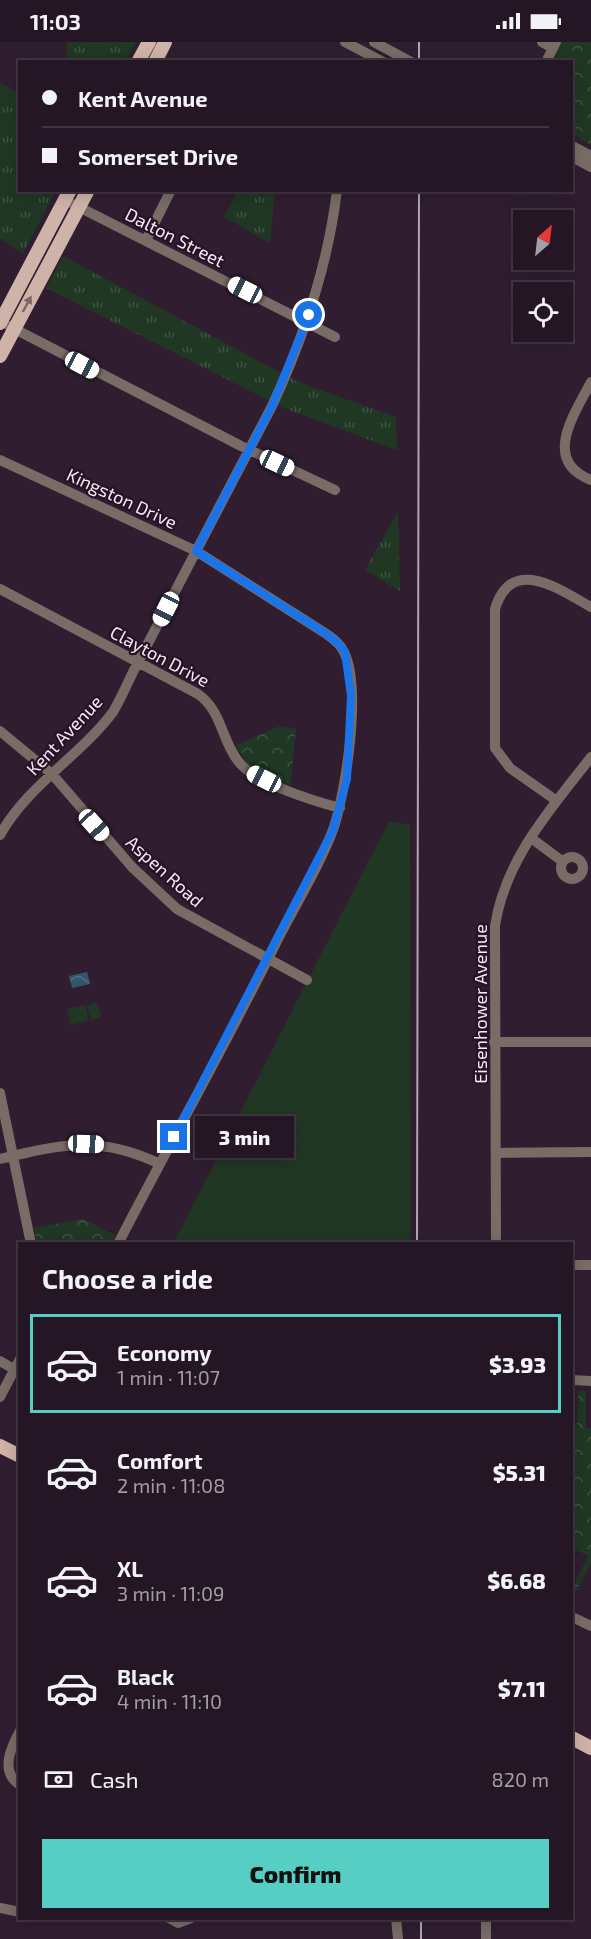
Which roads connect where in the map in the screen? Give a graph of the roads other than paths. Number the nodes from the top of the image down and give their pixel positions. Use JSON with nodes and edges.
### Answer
{"nodes":[{"id":1,"x":148,"y":42,"type":"edge"},
{"id":2,"x":165,"y":42,"type":"edge"},
{"id":3,"x":345,"y":42,"type":"edge"},
{"id":4,"x":374,"y":42,"type":"edge"},
{"id":5,"x":542,"y":42,"type":"edge"},
{"id":6,"x":555,"y":45,"type":"edge"},
{"id":7,"x":139,"y":60,"type":"edge"},
{"id":8,"x":156,"y":60,"type":"edge"},
{"id":9,"x":379,"y":60,"type":"edge"},
{"id":10,"x":407,"y":60,"type":"edge"},
{"id":11,"x":547,"y":60,"type":"edge"},
{"id":12,"x":573,"y":147,"type":"edge"},
{"id":13,"x":591,"y":156,"type":"edge"},
{"id":14,"x":573,"y":158,"type":"edge"},
{"id":15,"x":591,"y":167,"type":"edge"},
{"id":16,"x":87,"y":192,"type":"edge"},
{"id":17,"x":170,"y":192,"type":"edge"},
{"id":18,"x":337,"y":192,"type":"edge"},
{"id":19,"x":67,"y":195,"type":"edge"},
{"id":20,"x":79,"y":207,"type":"junction"},
{"id":21,"x":146,"y":240,"type":"junction"},
{"id":22,"x":0,"y":322,"type":"edge"},
{"id":23,"x":307,"y":322,"type":"junction"},
{"id":24,"x":14,"y":329,"type":"junction"},
{"id":25,"x":335,"y":337,"type":"dead end"},
{"id":26,"x":0,"y":356,"type":"edge"},
{"id":27,"x":591,"y":382,"type":"edge"},
{"id":28,"x":249,"y":450,"type":"junction"},
{"id":29,"x":0,"y":460,"type":"edge"},
{"id":30,"x":591,"y":480,"type":"edge"},
{"id":31,"x":334,"y":490,"type":"dead end"},
{"id":32,"x":196,"y":551,"type":"junction"},
{"id":33,"x":0,"y":590,"type":"edge"},
{"id":34,"x":591,"y":606,"type":"edge"},
{"id":35,"x":138,"y":663,"type":"junction"},
{"id":36,"x":0,"y":731,"type":"edge"},
{"id":37,"x":591,"y":757,"type":"edge"},
{"id":38,"x":52,"y":774,"type":"junction"},
{"id":39,"x":557,"y":801,"type":"junction"},
{"id":40,"x":340,"y":808,"type":"junction"},
{"id":41,"x":0,"y":835,"type":"edge"},
{"id":42,"x":531,"y":838,"type":"junction"},
{"id":43,"x":562,"y":861,"type":"dead end"},
{"id":44,"x":268,"y":959,"type":"junction"},
{"id":45,"x":307,"y":980,"type":"dead end"},
{"id":46,"x":494,"y":1042,"type":"junction"},
{"id":47,"x":591,"y":1042,"type":"edge"},
{"id":48,"x":0,"y":1093,"type":"edge"},
{"id":49,"x":591,"y":1152,"type":"edge"},
{"id":50,"x":496,"y":1153,"type":"junction"},
{"id":51,"x":14,"y":1156,"type":"junction"},
{"id":52,"x":0,"y":1159,"type":"edge"},
{"id":53,"x":159,"y":1164,"type":"junction"},
{"id":54,"x":31,"y":1242,"type":"edge"},
{"id":55,"x":119,"y":1242,"type":"edge"},
{"id":56,"x":496,"y":1242,"type":"edge"},
{"id":57,"x":573,"y":1265,"type":"edge"},
{"id":58,"x":591,"y":1265,"type":"edge"},
{"id":59,"x":0,"y":1361,"type":"edge"},
{"id":60,"x":17,"y":1364,"type":"edge"},
{"id":61,"x":573,"y":1380,"type":"edge"},
{"id":62,"x":591,"y":1381,"type":"edge"},
{"id":63,"x":0,"y":1397,"type":"edge"},
{"id":64,"x":0,"y":1446,"type":"edge"},
{"id":65,"x":18,"y":1455,"type":"edge"},
{"id":66,"x":573,"y":1617,"type":"edge"},
{"id":67,"x":591,"y":1626,"type":"edge"},
{"id":68,"x":18,"y":1735,"type":"edge"},
{"id":69,"x":573,"y":1739,"type":"edge"},
{"id":70,"x":591,"y":1748,"type":"edge"},
{"id":71,"x":18,"y":1783,"type":"edge"},
{"id":72,"x":0,"y":1908,"type":"edge"},
{"id":73,"x":18,"y":1912,"type":"edge"},
{"id":74,"x":396,"y":1920,"type":"edge"},
{"id":75,"x":486,"y":1920,"type":"edge"},
{"id":76,"x":398,"y":1939,"type":"edge"},
{"id":77,"x":486,"y":1939,"type":"edge"}],
"edges":[{"from":1,"to":7,"type":"main road"},
{"from":2,"to":8,"type":"main road"},
{"from":3,"to":9,"type":"street"},
{"from":4,"to":10,"type":"street"},
{"from":5,"to":6,"type":"street"},
{"from":6,"to":11,"type":"street"},
{"from":12,"to":13,"type":"street"},
{"from":14,"to":15,"type":"street"},
{"from":16,"to":20,"type":"main road"},
{"from":17,"to":21,"type":"street"},
{"from":18,"to":23,"type":"street","name":"Kent Avenue"},
{"from":19,"to":20,"type":"street","name":"Dalton Street"},
{"from":19,"to":22,"type":"main road"},
{"from":20,"to":21,"type":"street","name":"Dalton Street"},
{"from":24,"to":20,"type":"main road","one_way":true},
{"from":21,"to":23,"type":"street","name":"Dalton Street"},
{"from":22,"to":24,"type":"street"},
{"from":23,"to":25,"type":"street","name":"Dalton Street"},
{"from":23,"to":28,"type":"street","name":"Kent Avenue"},
{"from":24,"to":26,"type":"main road"},
{"from":24,"to":28,"type":"street"},
{"from":27,"to":30,"type":"street"},
{"from":28,"to":31,"type":"street"},
{"from":28,"to":32,"type":"street","name":"Kent Avenue"},
{"from":29,"to":32,"type":"street","name":"Kingston Drive"},
{"from":32,"to":35,"type":"street","name":"Kent Avenue"},
{"from":32,"to":40,"type":"street","name":"Kingston Drive"},
{"from":33,"to":35,"type":"street","name":"Clayton Drive"},
{"from":34,"to":39,"type":"street"},
{"from":35,"to":38,"type":"street","name":"Kent Avenue"},
{"from":35,"to":40,"type":"street","name":"Clayton Drive"},
{"from":36,"to":38,"type":"street","name":"Aspen Road"},
{"from":37,"to":39,"type":"street","name":"Eisenhower Avenue"},
{"from":38,"to":41,"type":"street","name":"Kent Avenue"},
{"from":38,"to":44,"type":"street","name":"Aspen Road"},
{"from":39,"to":42,"type":"street","name":"Eisenhower Avenue"},
{"from":40,"to":44,"type":"street"},
{"from":42,"to":43,"type":"street"},
{"from":42,"to":46,"type":"street","name":"Eisenhower Avenue"},
{"from":44,"to":45,"type":"street","name":"Aspen Road"},
{"from":44,"to":53,"type":"street"},
{"from":46,"to":47,"type":"street"},
{"from":46,"to":50,"type":"street","name":"Eisenhower Avenue"},
{"from":48,"to":51,"type":"street"},
{"from":49,"to":50,"type":"street"},
{"from":50,"to":56,"type":"street","name":"Eisenhower Avenue"},
{"from":51,"to":52,"type":"street"},
{"from":51,"to":53,"type":"street"},
{"from":51,"to":54,"type":"street"},
{"from":53,"to":55,"type":"street"},
{"from":57,"to":58,"type":"street"},
{"from":59,"to":60,"type":"street"},
{"from":60,"to":63,"type":"street"},
{"from":61,"to":62,"type":"street"},
{"from":64,"to":65,"type":"main road"},
{"from":66,"to":67,"type":"street"},
{"from":68,"to":71,"type":"street"},
{"from":69,"to":70,"type":"main road"},
{"from":72,"to":73,"type":"street"},
{"from":74,"to":76,"type":"street"},
{"from":75,"to":77,"type":"street"}]}
